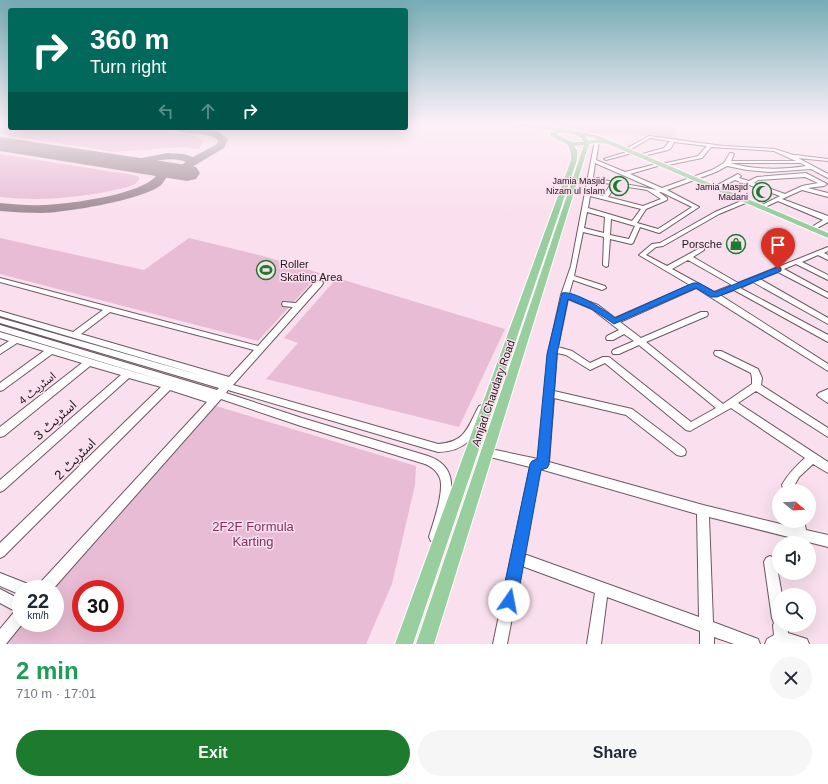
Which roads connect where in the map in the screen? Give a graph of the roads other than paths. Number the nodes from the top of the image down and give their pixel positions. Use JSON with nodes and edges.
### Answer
{"nodes":[{"id":1,"x":574,"y":153,"type":"edge"},
{"id":2,"x":588,"y":153,"type":"edge"},
{"id":3,"x":593,"y":153,"type":"edge"},
{"id":4,"x":621,"y":153,"type":"edge"},
{"id":5,"x":635,"y":153,"type":"edge"},
{"id":6,"x":652,"y":153,"type":"edge"},
{"id":7,"x":703,"y":153,"type":"edge"},
{"id":8,"x":769,"y":153,"type":"edge"},
{"id":9,"x":732,"y":154,"type":"dead end"},
{"id":10,"x":790,"y":155,"type":"junction"},
{"id":11,"x":641,"y":156,"type":"junction"},
{"id":12,"x":606,"y":159,"type":"dead end"},
{"id":13,"x":828,"y":160,"type":"edge"},
{"id":14,"x":594,"y":161,"type":"junction"},
{"id":15,"x":803,"y":162,"type":"junction"},
{"id":16,"x":727,"y":163,"type":"junction"},
{"id":17,"x":661,"y":165,"type":"junction"},
{"id":18,"x":812,"y":167,"type":"junction"},
{"id":19,"x":744,"y":170,"type":"junction"},
{"id":20,"x":828,"y":172,"type":"edge"},
{"id":21,"x":625,"y":174,"type":"junction"},
{"id":22,"x":828,"y":176,"type":"edge"},
{"id":23,"x":735,"y":178,"type":"junction"},
{"id":24,"x":591,"y":179,"type":"junction"},
{"id":25,"x":694,"y":179,"type":"junction"},
{"id":26,"x":614,"y":183,"type":"junction"},
{"id":27,"x":750,"y":183,"type":"junction"},
{"id":28,"x":826,"y":184,"type":"edge"},
{"id":29,"x":715,"y":188,"type":"junction"},
{"id":30,"x":802,"y":188,"type":"junction"},
{"id":31,"x":662,"y":190,"type":"junction"},
{"id":32,"x":654,"y":192,"type":"junction"},
{"id":33,"x":588,"y":194,"type":"junction"},
{"id":34,"x":828,"y":195,"type":"edge"},
{"id":35,"x":785,"y":196,"type":"junction"},
{"id":36,"x":605,"y":198,"type":"junction"},
{"id":37,"x":777,"y":199,"type":"junction"},
{"id":38,"x":746,"y":201,"type":"junction"},
{"id":39,"x":761,"y":207,"type":"junction"},
{"id":40,"x":644,"y":208,"type":"junction"},
{"id":41,"x":584,"y":209,"type":"junction"},
{"id":42,"x":608,"y":216,"type":"junction"},
{"id":43,"x":828,"y":219,"type":"edge"},
{"id":44,"x":636,"y":224,"type":"junction"},
{"id":45,"x":581,"y":229,"type":"junction"},
{"id":46,"x":812,"y":229,"type":"junction"},
{"id":47,"x":608,"y":236,"type":"junction"},
{"id":48,"x":828,"y":236,"type":"edge"},
{"id":49,"x":828,"y":249,"type":"edge"},
{"id":50,"x":702,"y":250,"type":"dead end"},
{"id":51,"x":818,"y":253,"type":"junction"},
{"id":52,"x":688,"y":257,"type":"junction"},
{"id":53,"x":828,"y":258,"type":"edge"},
{"id":54,"x":796,"y":262,"type":"junction"},
{"id":55,"x":606,"y":264,"type":"dead end"},
{"id":56,"x":667,"y":269,"type":"junction"},
{"id":57,"x":778,"y":269,"type":"junction"},
{"id":58,"x":572,"y":277,"type":"junction"},
{"id":59,"x":828,"y":278,"type":"edge"},
{"id":60,"x":754,"y":279,"type":"junction"},
{"id":61,"x":0,"y":280,"type":"edge"},
{"id":62,"x":319,"y":283,"type":"dead end"},
{"id":63,"x":696,"y":285,"type":"junction"},
{"id":64,"x":736,"y":287,"type":"junction"},
{"id":65,"x":602,"y":288,"type":"dead end"},
{"id":66,"x":565,"y":295,"type":"junction"},
{"id":67,"x":714,"y":295,"type":"junction"},
{"id":68,"x":828,"y":296,"type":"edge"},
{"id":69,"x":286,"y":304,"type":"dead end"},
{"id":70,"x":299,"y":306,"type":"junction"},
{"id":71,"x":109,"y":309,"type":"junction"},
{"id":72,"x":0,"y":313,"type":"edge"},
{"id":73,"x":704,"y":314,"type":"dead end"},
{"id":74,"x":0,"y":320,"type":"edge"},
{"id":75,"x":614,"y":321,"type":"junction"},
{"id":76,"x":828,"y":321,"type":"edge"},
{"id":77,"x":0,"y":328,"type":"edge"},
{"id":78,"x":625,"y":330,"type":"junction"},
{"id":79,"x":0,"y":335,"type":"edge"},
{"id":80,"x":74,"y":335,"type":"junction"},
{"id":81,"x":610,"y":338,"type":"dead end"},
{"id":82,"x":828,"y":339,"type":"edge"},
{"id":83,"x":16,"y":340,"type":"junction"},
{"id":84,"x":639,"y":342,"type":"junction"},
{"id":85,"x":260,"y":349,"type":"junction"},
{"id":86,"x":553,"y":349,"type":"junction"},
{"id":87,"x":51,"y":350,"type":"junction"},
{"id":88,"x":0,"y":351,"type":"edge"},
{"id":89,"x":616,"y":352,"type":"dead end"},
{"id":90,"x":718,"y":352,"type":"dead end"},
{"id":91,"x":89,"y":362,"type":"junction"},
{"id":92,"x":502,"y":368,"type":"junction"},
{"id":93,"x":828,"y":368,"type":"edge"},
{"id":94,"x":128,"y":374,"type":"junction"},
{"id":95,"x":229,"y":384,"type":"junction"},
{"id":96,"x":169,"y":385,"type":"junction"},
{"id":97,"x":756,"y":386,"type":"junction"},
{"id":98,"x":0,"y":388,"type":"edge"},
{"id":99,"x":828,"y":392,"type":"edge"},
{"id":100,"x":549,"y":393,"type":"junction"},
{"id":101,"x":216,"y":397,"type":"junction"},
{"id":102,"x":828,"y":399,"type":"edge"},
{"id":103,"x":727,"y":406,"type":"junction"},
{"id":104,"x":0,"y":433,"type":"edge"},
{"id":105,"x":828,"y":433,"type":"edge"},
{"id":106,"x":486,"y":452,"type":"junction"},
{"id":107,"x":681,"y":452,"type":"dead end"},
{"id":108,"x":812,"y":458,"type":"junction"},
{"id":109,"x":540,"y":465,"type":"junction"},
{"id":110,"x":828,"y":468,"type":"edge"},
{"id":111,"x":789,"y":484,"type":"edge"},
{"id":112,"x":0,"y":487,"type":"edge"},
{"id":113,"x":703,"y":510,"type":"junction"},
{"id":114,"x":800,"y":528,"type":"edge"},
{"id":115,"x":801,"y":535,"type":"junction"},
{"id":116,"x":828,"y":541,"type":"edge"},
{"id":117,"x":0,"y":552,"type":"edge"},
{"id":118,"x":518,"y":558,"type":"junction"},
{"id":119,"x":770,"y":562,"type":"dead end"},
{"id":120,"x":0,"y":579,"type":"edge"},
{"id":121,"x":52,"y":580,"type":"edge"},
{"id":122,"x":12,"y":584,"type":"edge"},
{"id":123,"x":602,"y":588,"type":"junction"},
{"id":124,"x":774,"y":588,"type":"edge"},
{"id":125,"x":0,"y":596,"type":"edge"},
{"id":126,"x":12,"y":602,"type":"edge"},
{"id":127,"x":419,"y":602,"type":"junction"},
{"id":128,"x":12,"y":626,"type":"edge"},
{"id":129,"x":707,"y":627,"type":"junction"},
{"id":130,"x":778,"y":636,"type":"edge"},
{"id":131,"x":0,"y":640,"type":"edge"},
{"id":132,"x":404,"y":644,"type":"edge"},
{"id":133,"x":425,"y":644,"type":"edge"},
{"id":134,"x":500,"y":644,"type":"edge"},
{"id":135,"x":594,"y":644,"type":"edge"},
{"id":136,"x":707,"y":644,"type":"edge"},
{"id":137,"x":753,"y":644,"type":"edge"},
{"id":138,"x":802,"y":644,"type":"edge"}],
"edges":[{"from":1,"to":92,"type":"main road","name":"Amjad Chaudary Road"},
{"from":2,"to":106,"type":"main road","name":"Amjad Chaudary Road"},
{"from":3,"to":14,"type":"street"},
{"from":4,"to":12,"type":"street"},
{"from":5,"to":11,"type":"main road"},
{"from":6,"to":11,"type":"street"},
{"from":7,"to":17,"type":"street"},
{"from":8,"to":10,"type":"street"},
{"from":9,"to":16,"type":"street"},
{"from":10,"to":13,"type":"street"},
{"from":10,"to":15,"type":"street"},
{"from":10,"to":20,"type":"street"},
{"from":11,"to":17,"type":"main road"},
{"from":14,"to":21,"type":"street"},
{"from":14,"to":24,"type":"street"},
{"from":15,"to":16,"type":"street"},
{"from":15,"to":18,"type":"street"},
{"from":16,"to":19,"type":"street"},
{"from":16,"to":25,"type":"street"},
{"from":17,"to":21,"type":"street"},
{"from":17,"to":25,"type":"main road"},
{"from":18,"to":19,"type":"street"},
{"from":18,"to":22,"type":"street"},
{"from":19,"to":23,"type":"street"},
{"from":21,"to":31,"type":"street"},
{"from":23,"to":27,"type":"street"},
{"from":23,"to":29,"type":"street"},
{"from":24,"to":26,"type":"street"},
{"from":24,"to":33,"type":"street"},
{"from":25,"to":29,"type":"main road"},
{"from":25,"to":31,"type":"street"},
{"from":26,"to":32,"type":"street"},
{"from":26,"to":36,"type":"street"},
{"from":27,"to":28,"type":"street"},
{"from":27,"to":35,"type":"street"},
{"from":28,"to":30,"type":"street"},
{"from":29,"to":38,"type":"main road"},
{"from":30,"to":34,"type":"street"},
{"from":30,"to":35,"type":"street"},
{"from":31,"to":32,"type":"street"},
{"from":31,"to":44,"type":"street"},
{"from":32,"to":40,"type":"street"},
{"from":33,"to":36,"type":"street"},
{"from":33,"to":41,"type":"street"},
{"from":35,"to":37,"type":"street"},
{"from":36,"to":40,"type":"street"},
{"from":37,"to":39,"type":"street"},
{"from":37,"to":43,"type":"street"},
{"from":38,"to":39,"type":"main road"},
{"from":38,"to":56,"type":"street"},
{"from":39,"to":46,"type":"main road"},
{"from":40,"to":44,"type":"street"},
{"from":41,"to":42,"type":"street"},
{"from":41,"to":45,"type":"street"},
{"from":42,"to":44,"type":"street"},
{"from":42,"to":47,"type":"street"},
{"from":43,"to":46,"type":"street"},
{"from":44,"to":47,"type":"street"},
{"from":45,"to":47,"type":"street"},
{"from":45,"to":58,"type":"street"},
{"from":46,"to":48,"type":"main road"},
{"from":47,"to":55,"type":"street"},
{"from":49,"to":51,"type":"street"},
{"from":50,"to":52,"type":"street"},
{"from":51,"to":53,"type":"street"},
{"from":51,"to":54,"type":"street"},
{"from":52,"to":56,"type":"street"},
{"from":52,"to":64,"type":"street"},
{"from":54,"to":57,"type":"street"},
{"from":54,"to":59,"type":"street"},
{"from":56,"to":63,"type":"street"},
{"from":57,"to":60,"type":"street"},
{"from":57,"to":68,"type":"street"},
{"from":58,"to":65,"type":"street"},
{"from":58,"to":66,"type":"street"},
{"from":60,"to":64,"type":"street"},
{"from":60,"to":76,"type":"street"},
{"from":61,"to":71,"type":"street"},
{"from":62,"to":70,"type":"street"},
{"from":63,"to":67,"type":"street"},
{"from":63,"to":75,"type":"street"},
{"from":64,"to":67,"type":"street"},
{"from":64,"to":82,"type":"street"},
{"from":66,"to":75,"type":"street"},
{"from":66,"to":86,"type":"street"},
{"from":67,"to":93,"type":"street"},
{"from":69,"to":70,"type":"street"},
{"from":70,"to":85,"type":"street"},
{"from":71,"to":80,"type":"street"},
{"from":71,"to":85,"type":"street"},
{"from":72,"to":80,"type":"street"},
{"from":73,"to":84,"type":"street"},
{"from":74,"to":95,"type":"street"},
{"from":75,"to":78,"type":"street"},
{"from":77,"to":101,"type":"street"},
{"from":78,"to":81,"type":"street"},
{"from":78,"to":84,"type":"street"},
{"from":79,"to":83,"type":"street"},
{"from":80,"to":95,"type":"street"},
{"from":83,"to":87,"type":"street"},
{"from":83,"to":88,"type":"street"},
{"from":84,"to":89,"type":"street"},
{"from":84,"to":103,"type":"street"},
{"from":85,"to":95,"type":"street"},
{"from":86,"to":100,"type":"street"},
{"from":86,"to":103,"type":"street"},
{"from":87,"to":91,"type":"street"},
{"from":87,"to":98,"type":"street"},
{"from":90,"to":97,"type":"street"},
{"from":91,"to":94,"type":"street"},
{"from":91,"to":104,"type":"street","name":"اسٹریٹ 4"},
{"from":92,"to":95,"type":"street"},
{"from":92,"to":127,"type":"main road","name":"Amjad Chaudary Road"},
{"from":94,"to":96,"type":"street"},
{"from":94,"to":112,"type":"street","name":"اسٹریٹ 3"},
{"from":95,"to":101,"type":"street"},
{"from":96,"to":101,"type":"street"},
{"from":96,"to":117,"type":"street","name":"اسٹریٹ 2"},
{"from":97,"to":103,"type":"street"},
{"from":97,"to":105,"type":"street"},
{"from":99,"to":102,"type":"street"},
{"from":100,"to":107,"type":"street"},
{"from":100,"to":109,"type":"street"},
{"from":101,"to":121,"type":"street"},
{"from":101,"to":127,"type":"street"},
{"from":103,"to":108,"type":"street"},
{"from":106,"to":109,"type":"street"},
{"from":106,"to":133,"type":"main road","name":"Amjad Chaudary Road"},
{"from":108,"to":110,"type":"street"},
{"from":108,"to":111,"type":"street"},
{"from":109,"to":113,"type":"street"},
{"from":109,"to":118,"type":"street"},
{"from":113,"to":115,"type":"street"},
{"from":113,"to":129,"type":"street"},
{"from":114,"to":115,"type":"street"},
{"from":115,"to":116,"type":"street"},
{"from":118,"to":123,"type":"street"},
{"from":118,"to":134,"type":"street"},
{"from":119,"to":124,"type":"street"},
{"from":120,"to":122,"type":"street"},
{"from":123,"to":129,"type":"street"},
{"from":123,"to":135,"type":"street"},
{"from":125,"to":126,"type":"street"},
{"from":127,"to":132,"type":"main road","name":"Amjad Chaudary Road"},
{"from":128,"to":131,"type":"street"},
{"from":129,"to":136,"type":"street"},
{"from":129,"to":137,"type":"street"},
{"from":130,"to":138,"type":"street"}]}
